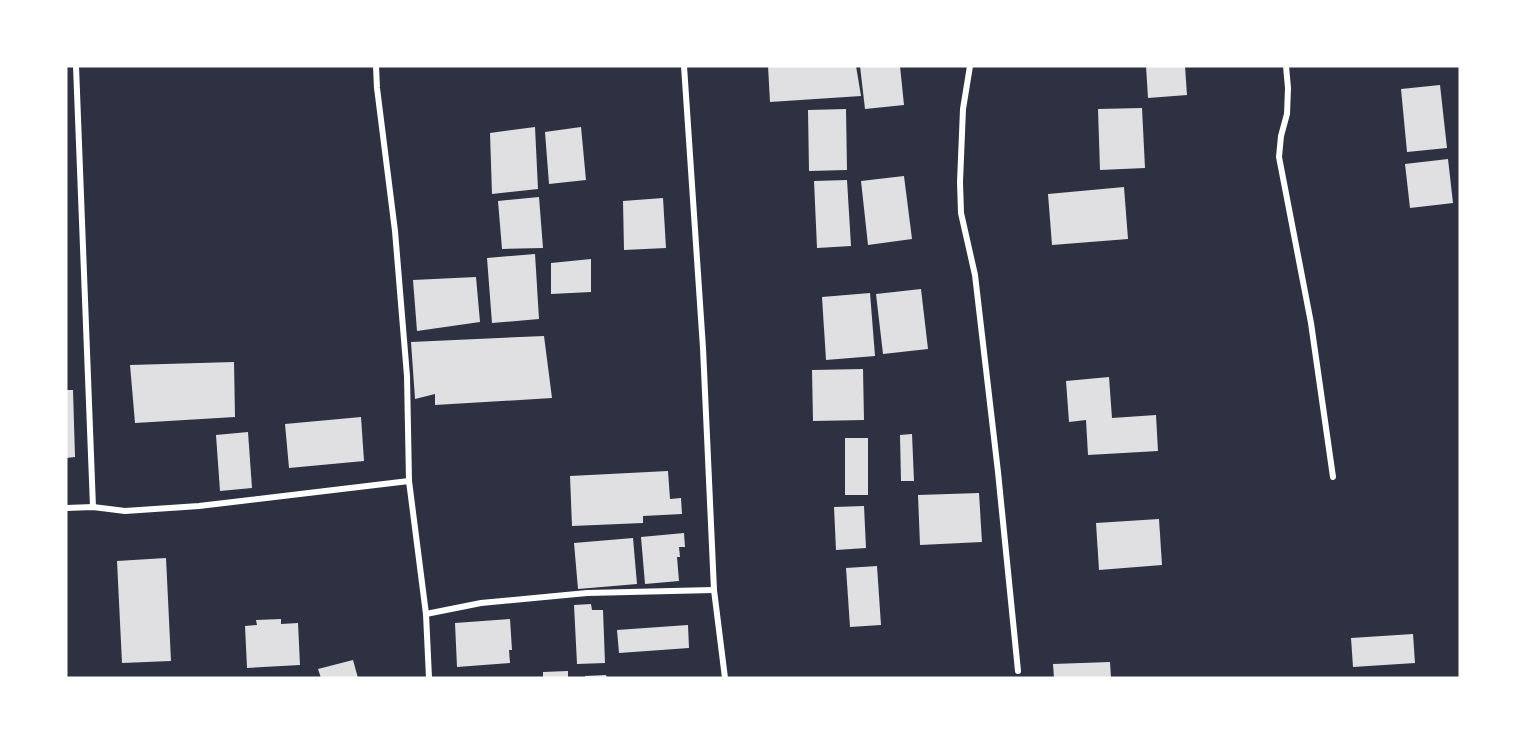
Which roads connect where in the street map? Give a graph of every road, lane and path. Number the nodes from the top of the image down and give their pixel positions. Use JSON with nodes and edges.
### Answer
{"nodes":[{"id":1,"x":76,"y":66,"type":"edge"},
{"id":2,"x":376,"y":66,"type":"edge"},
{"id":3,"x":684,"y":66,"type":"edge"},
{"id":4,"x":970,"y":66,"type":"edge"},
{"id":5,"x":1286,"y":66,"type":"edge"},
{"id":6,"x":1333,"y":477,"type":"dead end"},
{"id":7,"x":408,"y":481,"type":"junction"},
{"id":8,"x":93,"y":507,"type":"junction"},
{"id":9,"x":66,"y":508,"type":"edge"},
{"id":10,"x":714,"y":590,"type":"junction"},
{"id":11,"x":426,"y":614,"type":"junction"},
{"id":12,"x":1018,"y":671,"type":"dead end"},
{"id":13,"x":429,"y":678,"type":"edge"},
{"id":14,"x":725,"y":678,"type":"edge"}],
"edges":[{"from":1,"to":8,"type":"street"},
{"from":2,"to":7,"type":"street"},
{"from":3,"to":10,"type":"street"},
{"from":4,"to":12,"type":"street"},
{"from":5,"to":6,"type":"street"},
{"from":7,"to":8,"type":"street"},
{"from":7,"to":11,"type":"street"},
{"from":8,"to":9,"type":"street"},
{"from":10,"to":11,"type":"street"},
{"from":10,"to":14,"type":"street"},
{"from":11,"to":13,"type":"street"}]}
